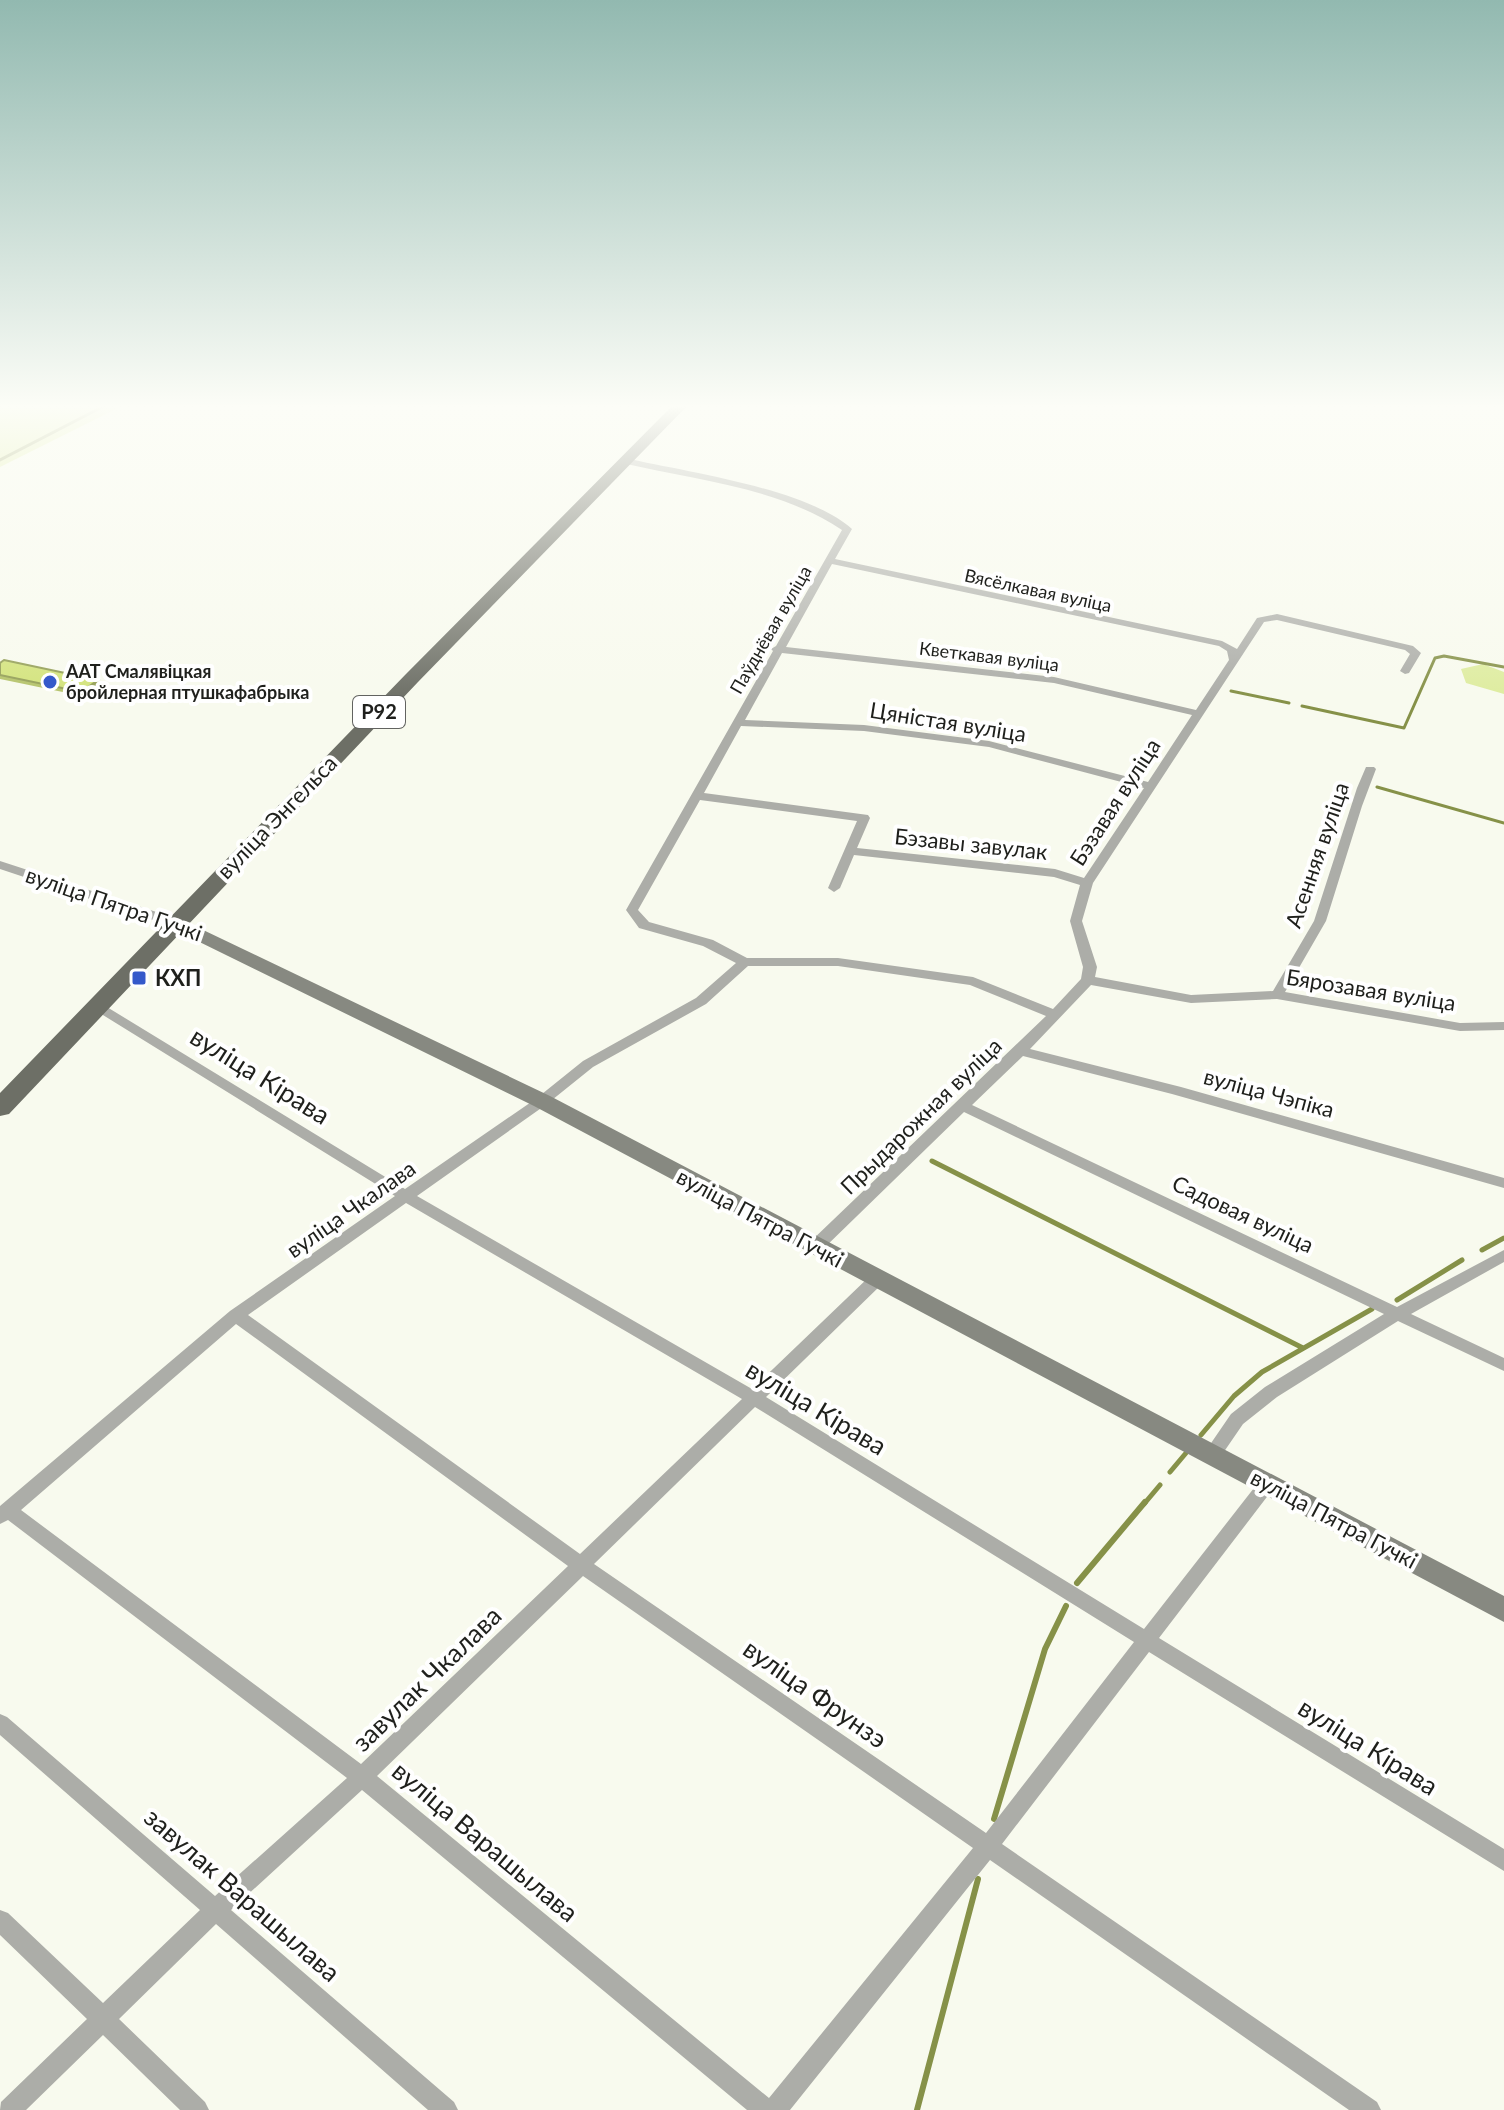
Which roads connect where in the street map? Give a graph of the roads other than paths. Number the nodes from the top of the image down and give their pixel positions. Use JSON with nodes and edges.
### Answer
{"nodes":[{"id":1,"x":584,"y":503,"type":"edge"},
{"id":2,"x":797,"y":503,"type":"edge"},
{"id":3,"x":829,"y":561,"type":"junction"},
{"id":4,"x":776,"y":649,"type":"junction"},
{"id":5,"x":1233,"y":658,"type":"junction"},
{"id":6,"x":1405,"y":671,"type":"dead end"},
{"id":7,"x":1196,"y":713,"type":"junction"},
{"id":8,"x":737,"y":723,"type":"junction"},
{"id":9,"x":1370,"y":769,"type":"dead end"},
{"id":10,"x":1150,"y":786,"type":"junction"},
{"id":11,"x":697,"y":796,"type":"junction"},
{"id":12,"x":850,"y":851,"type":"junction"},
{"id":13,"x":0,"y":865,"type":"edge"},
{"id":14,"x":1087,"y":883,"type":"junction"},
{"id":15,"x":834,"y":888,"type":"dead end"},
{"id":16,"x":176,"y":923,"type":"junction"},
{"id":17,"x":745,"y":962,"type":"junction"},
{"id":18,"x":1088,"y":980,"type":"junction"},
{"id":19,"x":1277,"y":995,"type":"junction"},
{"id":20,"x":97,"y":1007,"type":"junction"},
{"id":21,"x":1056,"y":1015,"type":"junction"},
{"id":22,"x":1504,"y":1026,"type":"edge"},
{"id":23,"x":1020,"y":1051,"type":"junction"},
{"id":24,"x":542,"y":1101,"type":"junction"},
{"id":25,"x":961,"y":1105,"type":"junction"},
{"id":26,"x":0,"y":1108,"type":"edge"},
{"id":27,"x":1504,"y":1183,"type":"edge"},
{"id":28,"x":407,"y":1197,"type":"junction"},
{"id":29,"x":815,"y":1247,"type":"junction"},
{"id":30,"x":1504,"y":1255,"type":"edge"},
{"id":31,"x":876,"y":1280,"type":"junction"},
{"id":32,"x":1399,"y":1313,"type":"junction"},
{"id":33,"x":236,"y":1315,"type":"junction"},
{"id":34,"x":1504,"y":1365,"type":"edge"},
{"id":35,"x":755,"y":1399,"type":"junction"},
{"id":36,"x":1213,"y":1454,"type":"junction"},
{"id":37,"x":1267,"y":1484,"type":"junction"},
{"id":38,"x":4,"y":1514,"type":"edge"},
{"id":39,"x":583,"y":1566,"type":"junction"},
{"id":40,"x":1504,"y":1610,"type":"edge"},
{"id":41,"x":1148,"y":1642,"type":"junction"},
{"id":42,"x":0,"y":1723,"type":"edge"},
{"id":43,"x":362,"y":1777,"type":"junction"},
{"id":44,"x":988,"y":1846,"type":"junction"},
{"id":45,"x":1504,"y":1861,"type":"edge"},
{"id":46,"x":217,"y":1908,"type":"junction"},
{"id":47,"x":0,"y":1920,"type":"edge"},
{"id":48,"x":104,"y":2020,"type":"junction"},
{"id":49,"x":9,"y":2110,"type":"edge"},
{"id":50,"x":197,"y":2110,"type":"edge"},
{"id":51,"x":446,"y":2110,"type":"edge"},
{"id":52,"x":765,"y":2110,"type":"edge"},
{"id":53,"x":775,"y":2110,"type":"edge"},
{"id":54,"x":1369,"y":2110,"type":"edge"}],
"edges":[{"from":1,"to":16,"type":"main road","name":"вуліца Энгельса","number":"Р92"},
{"from":2,"to":3,"type":"street","name":"Паўднёвая вуліца"},
{"from":3,"to":4,"type":"street","name":"Паўднёвая вуліца"},
{"from":3,"to":5,"type":"street","name":"Вясёлкавая вуліца"},
{"from":4,"to":7,"type":"street","name":"Кветкавая вуліца"},
{"from":4,"to":8,"type":"street","name":"Паўднёвая вуліца"},
{"from":5,"to":6,"type":"street","name":"Бэзавая вуліца"},
{"from":5,"to":7,"type":"street","name":"Бэзавая вуліца"},
{"from":7,"to":10,"type":"street","name":"Бэзавая вуліца"},
{"from":8,"to":10,"type":"street","name":"Цяністая вуліца"},
{"from":8,"to":11,"type":"street","name":"Паўднёвая вуліца"},
{"from":9,"to":19,"type":"street","name":"Асенняя вуліца"},
{"from":10,"to":14,"type":"street","name":"Бэзавая вуліца"},
{"from":11,"to":12,"type":"street"},
{"from":11,"to":17,"type":"street","name":"Паўднёвая вуліца"},
{"from":12,"to":14,"type":"street","name":"Бэзавы завулак"},
{"from":12,"to":15,"type":"street"},
{"from":13,"to":16,"type":"street","name":"вуліца Пятра Гучкі"},
{"from":14,"to":18,"type":"street","name":"Бэзавая вуліца"},
{"from":16,"to":20,"type":"main road","name":"вуліца Энгельса","number":"Р92"},
{"from":16,"to":24,"type":"street","name":"вуліца Пятра Гучкі"},
{"from":17,"to":21,"type":"street"},
{"from":17,"to":24,"type":"street","name":"вуліца Чкалава"},
{"from":18,"to":19,"type":"street","name":"Бярозавая вуліца"},
{"from":18,"to":21,"type":"street"},
{"from":19,"to":22,"type":"street","name":"Бярозавая вуліца"},
{"from":20,"to":26,"type":"main road","name":"вуліца Энгельса","number":"Р92"},
{"from":20,"to":28,"type":"street","name":"вуліца Кірава"},
{"from":21,"to":23,"type":"street","name":"Прыдарожная вуліца"},
{"from":23,"to":25,"type":"street","name":"Прыдарожная вуліца"},
{"from":23,"to":27,"type":"street","name":"вуліца Чэпіка"},
{"from":24,"to":28,"type":"street","name":"вуліца Чкалава"},
{"from":24,"to":29,"type":"street","name":"вуліца Пятра Гучкі"},
{"from":25,"to":29,"type":"street","name":"Прыдарожная вуліца"},
{"from":25,"to":32,"type":"street","name":"Садовая вуліца"},
{"from":28,"to":33,"type":"street","name":"вуліца Чкалава"},
{"from":28,"to":35,"type":"street","name":"вуліца Кірава"},
{"from":29,"to":31,"type":"street","name":"вуліца Пятра Гучкі"},
{"from":30,"to":32,"type":"street"},
{"from":31,"to":35,"type":"street","name":"завулак Чкалава"},
{"from":31,"to":36,"type":"street","name":"вуліца Пятра Гучкі"},
{"from":32,"to":34,"type":"street","name":"Садовая вуліца"},
{"from":32,"to":36,"type":"street"},
{"from":33,"to":38,"type":"street","name":"вуліца Чкалава"},
{"from":33,"to":39,"type":"street","name":"вуліца Фрунзэ"},
{"from":35,"to":39,"type":"street","name":"завулак Чкалава"},
{"from":35,"to":41,"type":"street","name":"вуліца Кірава"},
{"from":36,"to":37,"type":"street","name":"вуліца Пятра Гучкі"},
{"from":37,"to":40,"type":"street","name":"вуліца Пятра Гучкі"},
{"from":37,"to":41,"type":"street"},
{"from":38,"to":43,"type":"street","name":"вуліца Варашылава"},
{"from":39,"to":43,"type":"street","name":"завулак Чкалава"},
{"from":39,"to":44,"type":"street","name":"вуліца Фрунзэ"},
{"from":41,"to":44,"type":"street"},
{"from":41,"to":45,"type":"street","name":"вуліца Кірава"},
{"from":42,"to":46,"type":"street","name":"завулак Варашылава"},
{"from":43,"to":46,"type":"street","name":"завулак Чкалава"},
{"from":43,"to":52,"type":"street","name":"вуліца Варашылава"},
{"from":44,"to":53,"type":"street"},
{"from":44,"to":54,"type":"street","name":"вуліца Фрунзэ"},
{"from":46,"to":48,"type":"street","name":"завулак Чкалава"},
{"from":46,"to":51,"type":"street","name":"завулак Варашылава"},
{"from":47,"to":48,"type":"street"},
{"from":48,"to":49,"type":"street","name":"завулак Чкалава"},
{"from":48,"to":50,"type":"street"}]}
